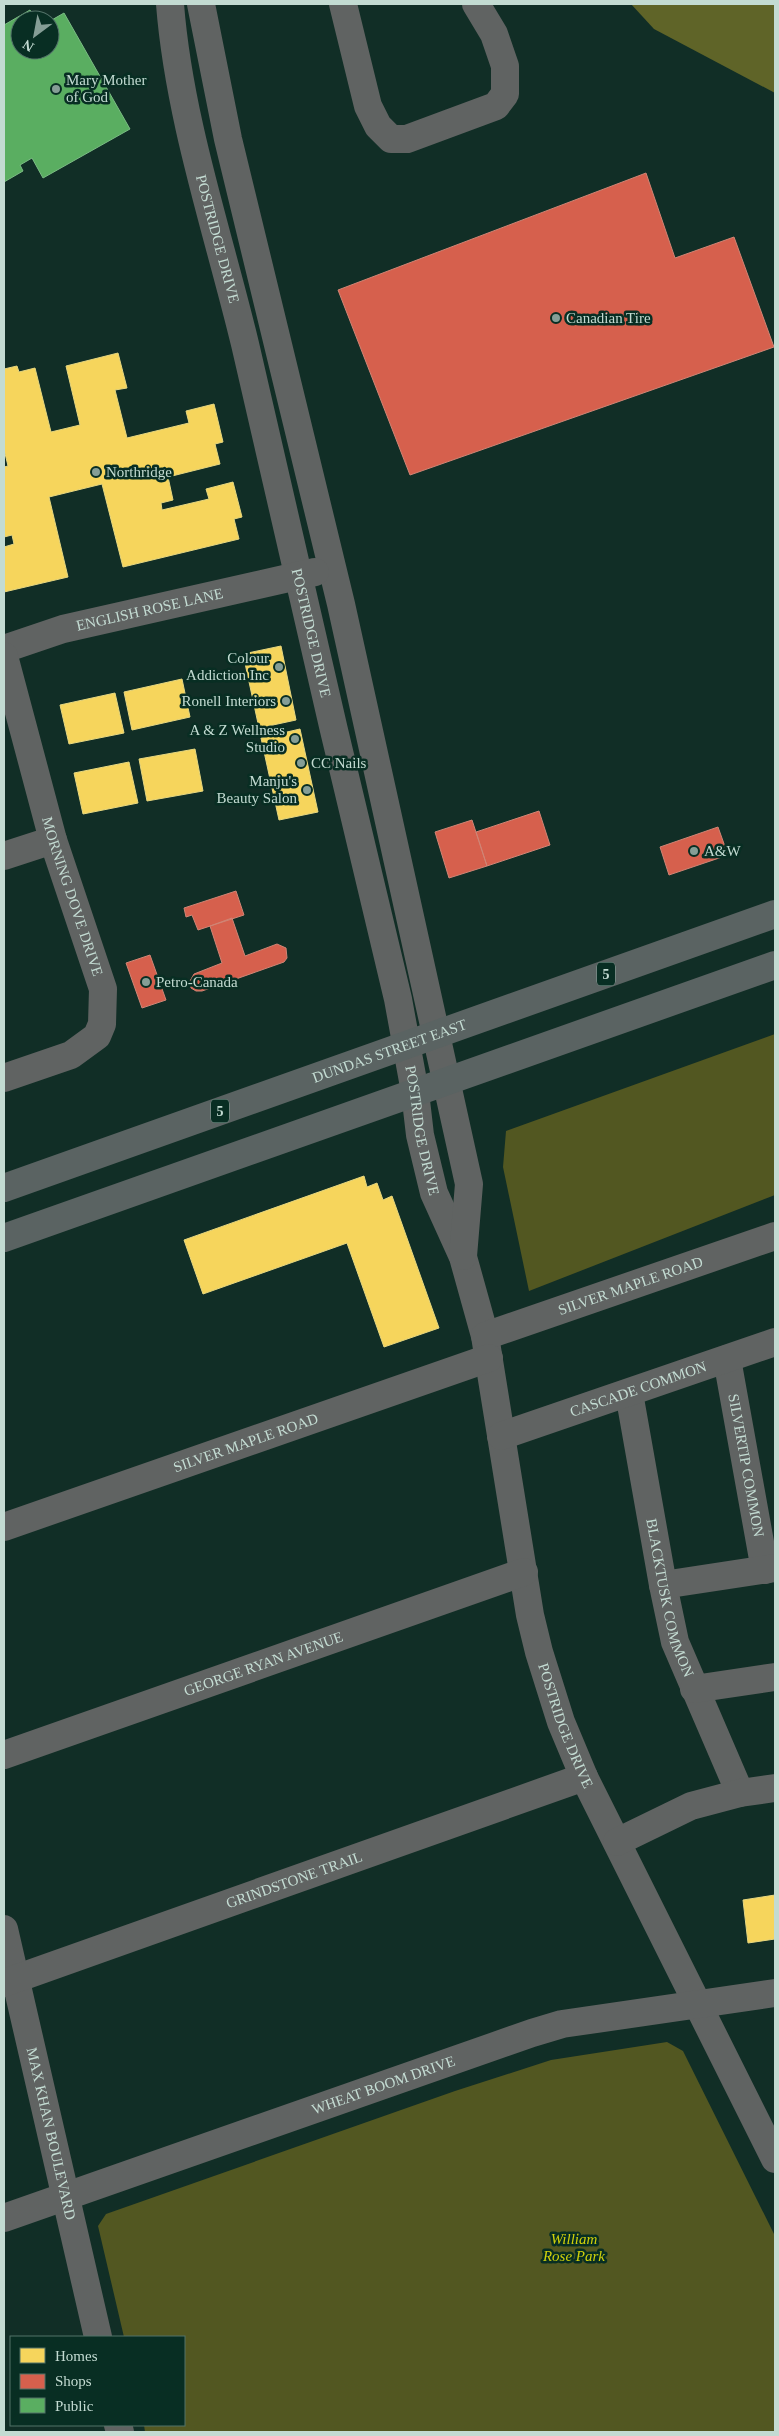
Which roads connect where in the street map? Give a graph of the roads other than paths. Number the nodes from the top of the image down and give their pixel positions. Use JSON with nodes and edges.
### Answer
{"nodes":[{"id":1,"x":170,"y":4,"type":"edge"},
{"id":2,"x":201,"y":4,"type":"edge"},
{"id":3,"x":342,"y":4,"type":"edge"},
{"id":4,"x":476,"y":4,"type":"edge"},
{"id":5,"x":332,"y":568,"type":"junction"},
{"id":6,"x":298,"y":576,"type":"junction"},
{"id":7,"x":4,"y":649,"type":"edge"},
{"id":8,"x":4,"y":656,"type":"edge"},
{"id":9,"x":53,"y":840,"type":"junction"},
{"id":10,"x":4,"y":856,"type":"edge"},
{"id":11,"x":775,"y":914,"type":"edge"},
{"id":12,"x":775,"y":965,"type":"edge"},
{"id":13,"x":437,"y":1034,"type":"junction"},
{"id":14,"x":405,"y":1046,"type":"junction"},
{"id":15,"x":4,"y":1078,"type":"edge"},
{"id":16,"x":447,"y":1081,"type":"junction"},
{"id":17,"x":415,"y":1092,"type":"junction"},
{"id":18,"x":4,"y":1188,"type":"edge"},
{"id":19,"x":775,"y":1236,"type":"edge"},
{"id":20,"x":4,"y":1238,"type":"edge"},
{"id":21,"x":463,"y":1257,"type":"junction"},
{"id":22,"x":775,"y":1342,"type":"edge"},
{"id":23,"x":487,"y":1347,"type":"junction"},
{"id":24,"x":727,"y":1359,"type":"junction"},
{"id":25,"x":629,"y":1393,"type":"junction"},
{"id":26,"x":501,"y":1436,"type":"junction"},
{"id":27,"x":4,"y":1526,"type":"edge"},
{"id":28,"x":770,"y":1569,"type":"edge"},
{"id":29,"x":524,"y":1572,"type":"junction"},
{"id":30,"x":663,"y":1585,"type":"junction"},
{"id":31,"x":775,"y":1677,"type":"edge"},
{"id":32,"x":694,"y":1689,"type":"junction"},
{"id":33,"x":4,"y":1755,"type":"edge"},
{"id":34,"x":584,"y":1777,"type":"junction"},
{"id":35,"x":775,"y":1788,"type":"edge"},
{"id":36,"x":740,"y":1792,"type":"junction"},
{"id":37,"x":617,"y":1842,"type":"junction"},
{"id":38,"x":4,"y":1929,"type":"edge"},
{"id":39,"x":10,"y":1981,"type":"edge"},
{"id":40,"x":775,"y":1993,"type":"edge"},
{"id":41,"x":698,"y":2004,"type":"junction"},
{"id":42,"x":775,"y":2158,"type":"edge"},
{"id":43,"x":66,"y":2196,"type":"junction"},
{"id":44,"x":4,"y":2218,"type":"edge"},
{"id":45,"x":98,"y":2336,"type":"edge"}],
"edges":[{"from":1,"to":6,"type":"street","name":"POSTRIDGE DRIVE"},
{"from":2,"to":5,"type":"street","name":"POSTRIDGE DRIVE"},
{"from":3,"to":4,"type":"street"},
{"from":5,"to":6,"type":"street","name":"ENGLISH ROSE LANE"},
{"from":5,"to":13,"type":"street","name":"POSTRIDGE DRIVE"},
{"from":6,"to":7,"type":"street","name":"ENGLISH ROSE LANE"},
{"from":6,"to":14,"type":"street","name":"POSTRIDGE DRIVE"},
{"from":8,"to":9,"type":"street","name":"MORNING DOVE DRIVE"},
{"from":9,"to":10,"type":"street"},
{"from":9,"to":15,"type":"street","name":"MORNING DOVE DRIVE"},
{"from":11,"to":13,"type":"main road","name":"DUNDAS STREET EAST","number":"5"},
{"from":12,"to":16,"type":"main road"},
{"from":13,"to":14,"type":"main road","name":"DUNDAS STREET EAST","number":"5"},
{"from":13,"to":16,"type":"street","name":"POSTRIDGE DRIVE"},
{"from":14,"to":17,"type":"street","name":"POSTRIDGE DRIVE"},
{"from":14,"to":18,"type":"main road","name":"DUNDAS STREET EAST","number":"5"},
{"from":16,"to":17,"type":"main road"},
{"from":16,"to":21,"type":"street","name":"POSTRIDGE DRIVE"},
{"from":17,"to":20,"type":"main road"},
{"from":17,"to":21,"type":"street","name":"POSTRIDGE DRIVE"},
{"from":19,"to":23,"type":"street","name":"SILVER MAPLE ROAD"},
{"from":21,"to":23,"type":"street","name":"POSTRIDGE DRIVE"},
{"from":22,"to":24,"type":"street","name":"CASCADE COMMON"},
{"from":23,"to":26,"type":"street","name":"POSTRIDGE DRIVE"},
{"from":23,"to":27,"type":"street","name":"SILVER MAPLE ROAD"},
{"from":24,"to":25,"type":"street","name":"CASCADE COMMON"},
{"from":24,"to":28,"type":"street","name":"SILVERTIP COMMON"},
{"from":25,"to":26,"type":"street","name":"CASCADE COMMON"},
{"from":25,"to":30,"type":"street","name":"BLACKTUSK COMMON"},
{"from":26,"to":29,"type":"street","name":"POSTRIDGE DRIVE"},
{"from":28,"to":30,"type":"street"},
{"from":29,"to":33,"type":"street","name":"GEORGE RYAN AVENUE"},
{"from":29,"to":34,"type":"street","name":"POSTRIDGE DRIVE"},
{"from":30,"to":32,"type":"street","name":"BLACKTUSK COMMON"},
{"from":31,"to":32,"type":"street"},
{"from":32,"to":36,"type":"street","name":"BLACKTUSK COMMON"},
{"from":34,"to":37,"type":"street","name":"POSTRIDGE DRIVE"},
{"from":34,"to":39,"type":"street","name":"GRINDSTONE TRAIL"},
{"from":35,"to":36,"type":"street"},
{"from":36,"to":37,"type":"street"},
{"from":37,"to":41,"type":"street","name":"POSTRIDGE DRIVE"},
{"from":38,"to":39,"type":"street","name":"MAX KHAN BOULEVARD"},
{"from":39,"to":43,"type":"street","name":"MAX KHAN BOULEVARD"},
{"from":40,"to":41,"type":"street","name":"WHEAT BOOM DRIVE"},
{"from":41,"to":42,"type":"street","name":"POSTRIDGE DRIVE"},
{"from":41,"to":43,"type":"street","name":"WHEAT BOOM DRIVE"},
{"from":43,"to":44,"type":"street","name":"WHEAT BOOM DRIVE"},
{"from":43,"to":45,"type":"street","name":"MAX KHAN BOULEVARD"}]}
